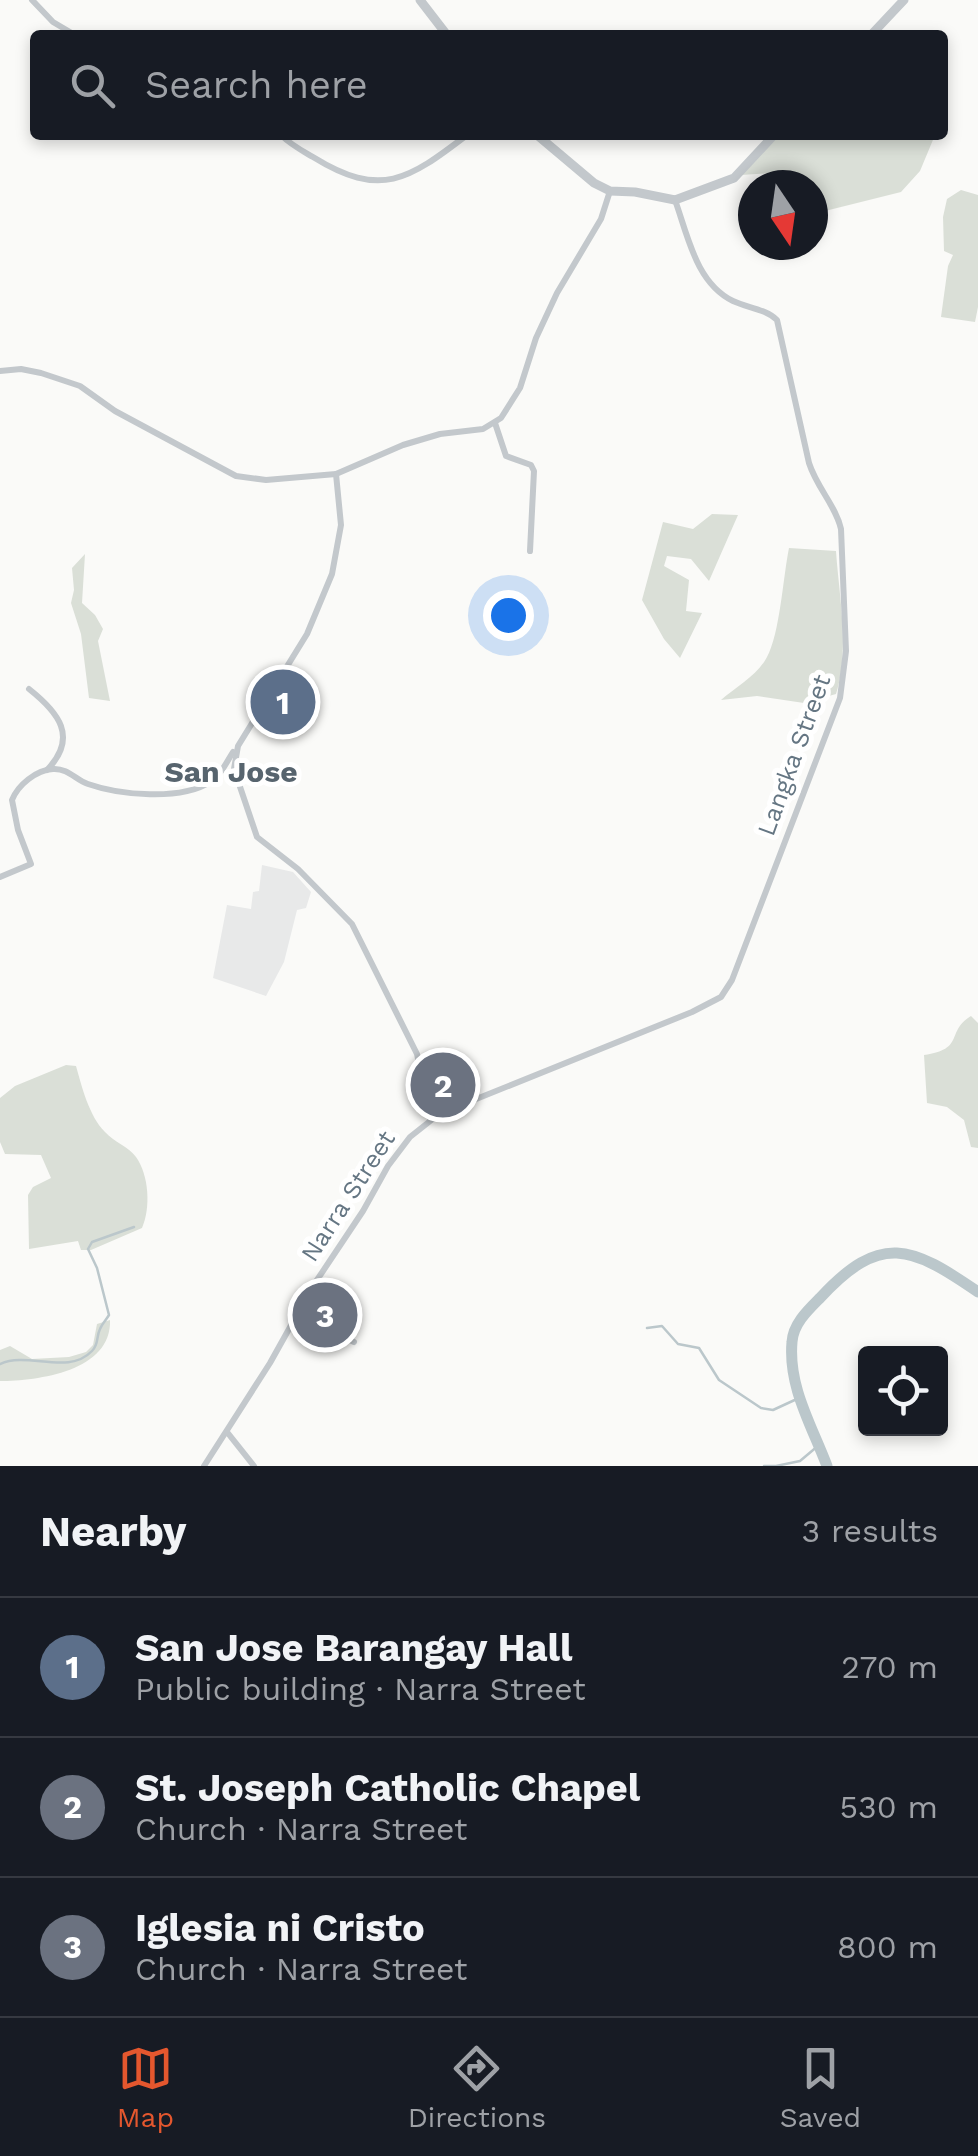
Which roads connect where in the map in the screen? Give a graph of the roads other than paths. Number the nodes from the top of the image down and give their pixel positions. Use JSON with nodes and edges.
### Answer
{"nodes":[{"id":1,"x":32,"y":0,"type":"edge"},
{"id":2,"x":420,"y":0,"type":"edge"},
{"id":3,"x":904,"y":0,"type":"edge"},
{"id":4,"x":67,"y":30,"type":"edge"},
{"id":5,"x":443,"y":30,"type":"edge"},
{"id":6,"x":876,"y":30,"type":"edge"},
{"id":7,"x":288,"y":140,"type":"edge"},
{"id":8,"x":459,"y":140,"type":"edge"},
{"id":9,"x":543,"y":140,"type":"edge"},
{"id":10,"x":769,"y":140,"type":"edge"},
{"id":11,"x":610,"y":191,"type":"junction"},
{"id":12,"x":675,"y":200,"type":"junction"},
{"id":13,"x":0,"y":371,"type":"edge"},
{"id":14,"x":495,"y":422,"type":"junction"},
{"id":15,"x":336,"y":474,"type":"junction"},
{"id":16,"x":530,"y":552,"type":"dead end"},
{"id":17,"x":29,"y":689,"type":"dead end"},
{"id":18,"x":238,"y":746,"type":"junction"},
{"id":19,"x":46,"y":771,"type":"junction"},
{"id":20,"x":220,"y":773,"type":"junction"},
{"id":21,"x":236,"y":777,"type":"junction"},
{"id":22,"x":0,"y":877,"type":"edge"},
{"id":23,"x":430,"y":1118,"type":"junction"},
{"id":24,"x":298,"y":1315,"type":"junction"},
{"id":25,"x":354,"y":1342,"type":"dead end"},
{"id":26,"x":227,"y":1432,"type":"junction"},
{"id":27,"x":204,"y":1466,"type":"edge"},
{"id":28,"x":254,"y":1466,"type":"edge"}],
"edges":[{"from":1,"to":4,"type":"street"},
{"from":2,"to":5,"type":"street"},
{"from":3,"to":6,"type":"street"},
{"from":7,"to":8,"type":"street"},
{"from":9,"to":11,"type":"street"},
{"from":10,"to":12,"type":"street"},
{"from":11,"to":12,"type":"street"},
{"from":11,"to":14,"type":"street"},
{"from":12,"to":23,"type":"street","name":"Langka Street"},
{"from":13,"to":15,"type":"street"},
{"from":14,"to":15,"type":"street"},
{"from":14,"to":16,"type":"street"},
{"from":15,"to":18,"type":"street","name":"Narra Street"},
{"from":17,"to":19,"type":"street"},
{"from":18,"to":20,"type":"street"},
{"from":18,"to":21,"type":"street","name":"Narra Street"},
{"from":19,"to":20,"type":"street"},
{"from":19,"to":22,"type":"street"},
{"from":20,"to":21,"type":"street"},
{"from":21,"to":23,"type":"street","name":"Narra Street"},
{"from":23,"to":24,"type":"street","name":"Narra Street"},
{"from":24,"to":25,"type":"street"},
{"from":24,"to":26,"type":"street","name":"Narra Street"},
{"from":26,"to":27,"type":"street","name":"Narra Street"},
{"from":26,"to":28,"type":"street"}]}
